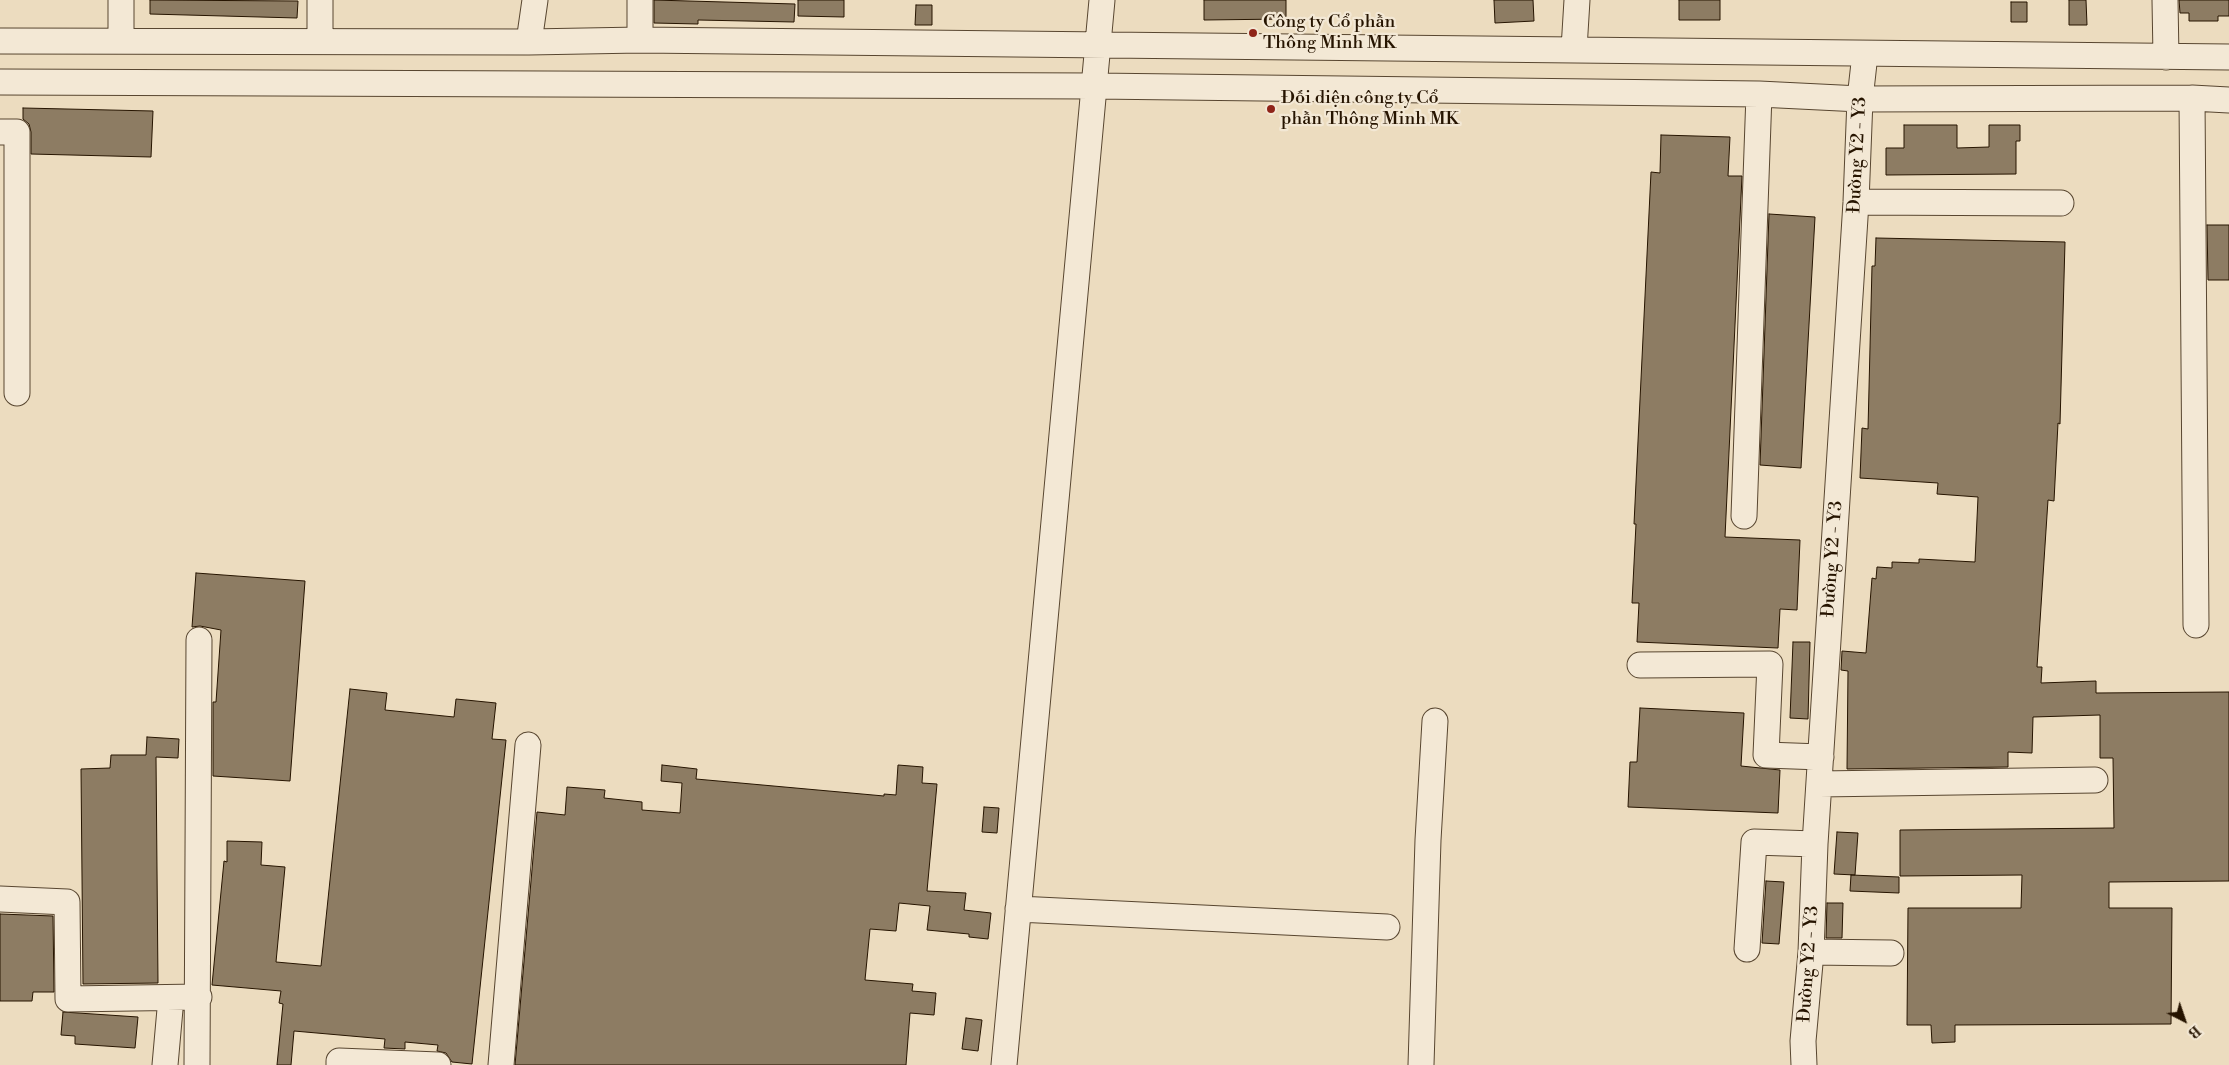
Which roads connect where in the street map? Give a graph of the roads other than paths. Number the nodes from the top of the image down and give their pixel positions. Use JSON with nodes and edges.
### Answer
{"nodes":[{"id":1,"x":121,"y":0,"type":"edge"},
{"id":2,"x":320,"y":0,"type":"edge"},
{"id":3,"x":535,"y":0,"type":"edge"},
{"id":4,"x":640,"y":0,"type":"edge"},
{"id":5,"x":1102,"y":0,"type":"edge"},
{"id":6,"x":1578,"y":0,"type":"edge"},
{"id":7,"x":2165,"y":0,"type":"edge"},
{"id":8,"x":640,"y":40,"type":"junction"},
{"id":9,"x":121,"y":41,"type":"junction"},
{"id":10,"x":320,"y":41,"type":"junction"},
{"id":11,"x":0,"y":42,"type":"edge"},
{"id":12,"x":529,"y":42,"type":"junction"},
{"id":13,"x":1098,"y":44,"type":"junction"},
{"id":14,"x":1574,"y":49,"type":"junction"},
{"id":15,"x":1865,"y":54,"type":"junction"},
{"id":16,"x":2166,"y":57,"type":"junction"},
{"id":17,"x":2229,"y":58,"type":"edge"},
{"id":18,"x":0,"y":82,"type":"edge"},
{"id":19,"x":1095,"y":86,"type":"junction"},
{"id":20,"x":1759,"y":94,"type":"junction"},
{"id":21,"x":2192,"y":98,"type":"junction"},
{"id":22,"x":1860,"y":99,"type":"junction"},
{"id":23,"x":2229,"y":100,"type":"edge"},
{"id":24,"x":0,"y":132,"type":"edge"},
{"id":25,"x":1856,"y":202,"type":"junction"},
{"id":26,"x":2061,"y":203,"type":"dead end"},
{"id":27,"x":17,"y":393,"type":"dead end"},
{"id":28,"x":1744,"y":516,"type":"dead end"},
{"id":29,"x":2196,"y":625,"type":"dead end"},
{"id":30,"x":199,"y":640,"type":"dead end"},
{"id":31,"x":1640,"y":665,"type":"dead end"},
{"id":32,"x":1436,"y":721,"type":"dead end"},
{"id":33,"x":528,"y":745,"type":"dead end"},
{"id":34,"x":1821,"y":757,"type":"junction"},
{"id":35,"x":2095,"y":780,"type":"dead end"},
{"id":36,"x":1819,"y":784,"type":"junction"},
{"id":37,"x":1816,"y":844,"type":"junction"},
{"id":38,"x":0,"y":899,"type":"edge"},
{"id":39,"x":1018,"y":909,"type":"junction"},
{"id":40,"x":1387,"y":927,"type":"dead end"},
{"id":41,"x":1746,"y":949,"type":"dead end"},
{"id":42,"x":1811,"y":952,"type":"junction"},
{"id":43,"x":1891,"y":953,"type":"dead end"},
{"id":44,"x":199,"y":997,"type":"junction"},
{"id":45,"x":171,"y":998,"type":"junction"},
{"id":46,"x":165,"y":1065,"type":"edge"},
{"id":47,"x":198,"y":1065,"type":"edge"},
{"id":48,"x":339,"y":1065,"type":"edge"},
{"id":49,"x":438,"y":1065,"type":"edge"},
{"id":50,"x":501,"y":1065,"type":"edge"},
{"id":51,"x":1004,"y":1065,"type":"edge"},
{"id":52,"x":1420,"y":1065,"type":"edge"},
{"id":53,"x":1804,"y":1065,"type":"edge"}],
"edges":[{"from":1,"to":9,"type":"street"},
{"from":2,"to":10,"type":"street"},
{"from":3,"to":12,"type":"street"},
{"from":4,"to":8,"type":"street"},
{"from":5,"to":13,"type":"street"},
{"from":6,"to":14,"type":"street"},
{"from":7,"to":16,"type":"street"},
{"from":8,"to":12,"type":"street"},
{"from":8,"to":13,"type":"street"},
{"from":9,"to":10,"type":"street"},
{"from":9,"to":11,"type":"street"},
{"from":10,"to":12,"type":"street"},
{"from":13,"to":14,"type":"street"},
{"from":13,"to":19,"type":"street"},
{"from":14,"to":15,"type":"street"},
{"from":15,"to":16,"type":"street"},
{"from":15,"to":22,"type":"street","name":"Đường Y2 - Y3"},
{"from":16,"to":17,"type":"street"},
{"from":18,"to":19,"type":"street"},
{"from":19,"to":20,"type":"street"},
{"from":19,"to":39,"type":"street"},
{"from":20,"to":22,"type":"street"},
{"from":20,"to":28,"type":"street"},
{"from":21,"to":22,"type":"street"},
{"from":21,"to":23,"type":"street"},
{"from":21,"to":29,"type":"street"},
{"from":22,"to":25,"type":"street","name":"Đường Y2 - Y3"},
{"from":24,"to":27,"type":"street"},
{"from":25,"to":26,"type":"street"},
{"from":25,"to":34,"type":"street","name":"Đường Y2 - Y3"},
{"from":30,"to":44,"type":"street"},
{"from":31,"to":34,"type":"street"},
{"from":32,"to":52,"type":"street"},
{"from":33,"to":50,"type":"street"},
{"from":34,"to":36,"type":"street","name":"Đường Y2 - Y3"},
{"from":35,"to":36,"type":"street"},
{"from":36,"to":37,"type":"street","name":"Đường Y2 - Y3"},
{"from":37,"to":41,"type":"street"},
{"from":37,"to":42,"type":"street","name":"Đường Y2 - Y3"},
{"from":38,"to":45,"type":"street"},
{"from":39,"to":40,"type":"street"},
{"from":39,"to":51,"type":"street"},
{"from":42,"to":43,"type":"street"},
{"from":42,"to":53,"type":"street","name":"Đường Y2 - Y3"},
{"from":44,"to":45,"type":"street"},
{"from":44,"to":47,"type":"street"},
{"from":45,"to":46,"type":"street"},
{"from":48,"to":49,"type":"street"}]}
